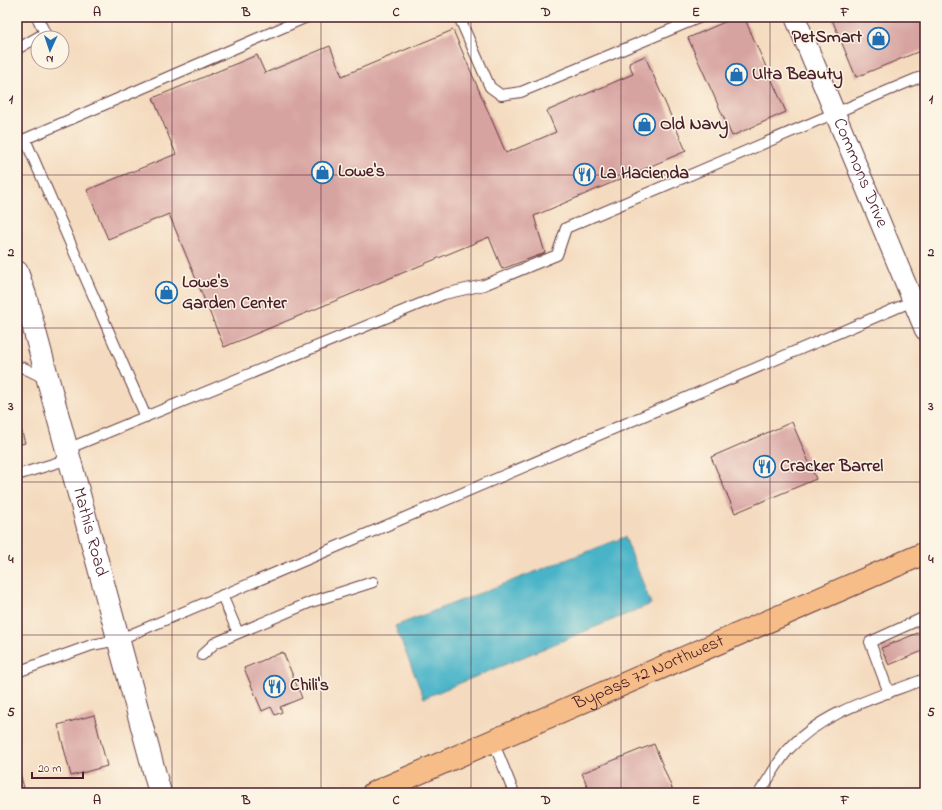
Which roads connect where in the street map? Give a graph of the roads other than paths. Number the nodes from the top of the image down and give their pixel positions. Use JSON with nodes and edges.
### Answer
{"nodes":[{"id":1,"x":38,"y":17,"type":"edge"},
{"id":2,"x":307,"y":17,"type":"edge"},
{"id":3,"x":459,"y":17,"type":"edge"},
{"id":4,"x":701,"y":17,"type":"edge"},
{"id":5,"x":795,"y":17,"type":"edge"},
{"id":6,"x":17,"y":49,"type":"edge"},
{"id":7,"x":925,"y":76,"type":"edge"},
{"id":8,"x":835,"y":113,"type":"junction"},
{"id":9,"x":17,"y":272,"type":"edge"},
{"id":10,"x":21,"y":297,"type":"edge"},
{"id":11,"x":919,"y":298,"type":"edge"},
{"id":12,"x":925,"y":330,"type":"edge"},
{"id":13,"x":17,"y":367,"type":"edge"},
{"id":14,"x":48,"y":380,"type":"junction"},
{"id":15,"x":146,"y":417,"type":"junction"},
{"id":16,"x":68,"y":454,"type":"junction"},
{"id":17,"x":17,"y":475,"type":"edge"},
{"id":18,"x":925,"y":553,"type":"edge"},
{"id":19,"x":373,"y":582,"type":"dead end"},
{"id":20,"x":222,"y":595,"type":"junction"},
{"id":21,"x":925,"y":617,"type":"edge"},
{"id":22,"x":238,"y":633,"type":"junction"},
{"id":23,"x":118,"y":640,"type":"junction"},
{"id":24,"x":202,"y":655,"type":"dead end"},
{"id":25,"x":17,"y":672,"type":"edge"},
{"id":26,"x":925,"y":679,"type":"edge"},
{"id":27,"x":888,"y":693,"type":"junction"},
{"id":28,"x":493,"y":741,"type":"junction"},
{"id":29,"x":160,"y":793,"type":"edge"},
{"id":30,"x":373,"y":793,"type":"edge"},
{"id":31,"x":514,"y":793,"type":"edge"},
{"id":32,"x":759,"y":793,"type":"edge"}],
"edges":[{"from":1,"to":6,"type":"lane"},
{"from":2,"to":15,"type":"lane"},
{"from":3,"to":4,"type":"lane"},
{"from":5,"to":8,"type":"street","name":"Commons Drive"},
{"from":7,"to":8,"type":"lane"},
{"from":8,"to":11,"type":"street","name":"Commons Drive"},
{"from":8,"to":15,"type":"lane"},
{"from":9,"to":10,"type":"street","name":"Mathis Road"},
{"from":10,"to":14,"type":"street","name":"Mathis Road"},
{"from":11,"to":12,"type":"street","name":"Commons Drive"},
{"from":11,"to":20,"type":"lane"},
{"from":13,"to":14,"type":"lane"},
{"from":14,"to":16,"type":"street","name":"Mathis Road"},
{"from":15,"to":16,"type":"lane"},
{"from":16,"to":17,"type":"lane"},
{"from":16,"to":23,"type":"street","name":"Mathis Road"},
{"from":18,"to":28,"type":"highway","name":"Bypass 72 Northwest"},
{"from":19,"to":22,"type":"lane"},
{"from":20,"to":22,"type":"lane"},
{"from":20,"to":23,"type":"lane"},
{"from":21,"to":27,"type":"lane"},
{"from":22,"to":24,"type":"lane"},
{"from":23,"to":25,"type":"lane"},
{"from":23,"to":29,"type":"street","name":"Mathis Road"},
{"from":26,"to":27,"type":"lane"},
{"from":27,"to":32,"type":"lane"},
{"from":28,"to":30,"type":"highway","name":"Bypass 72 Northwest"},
{"from":28,"to":31,"type":"lane"}]}
